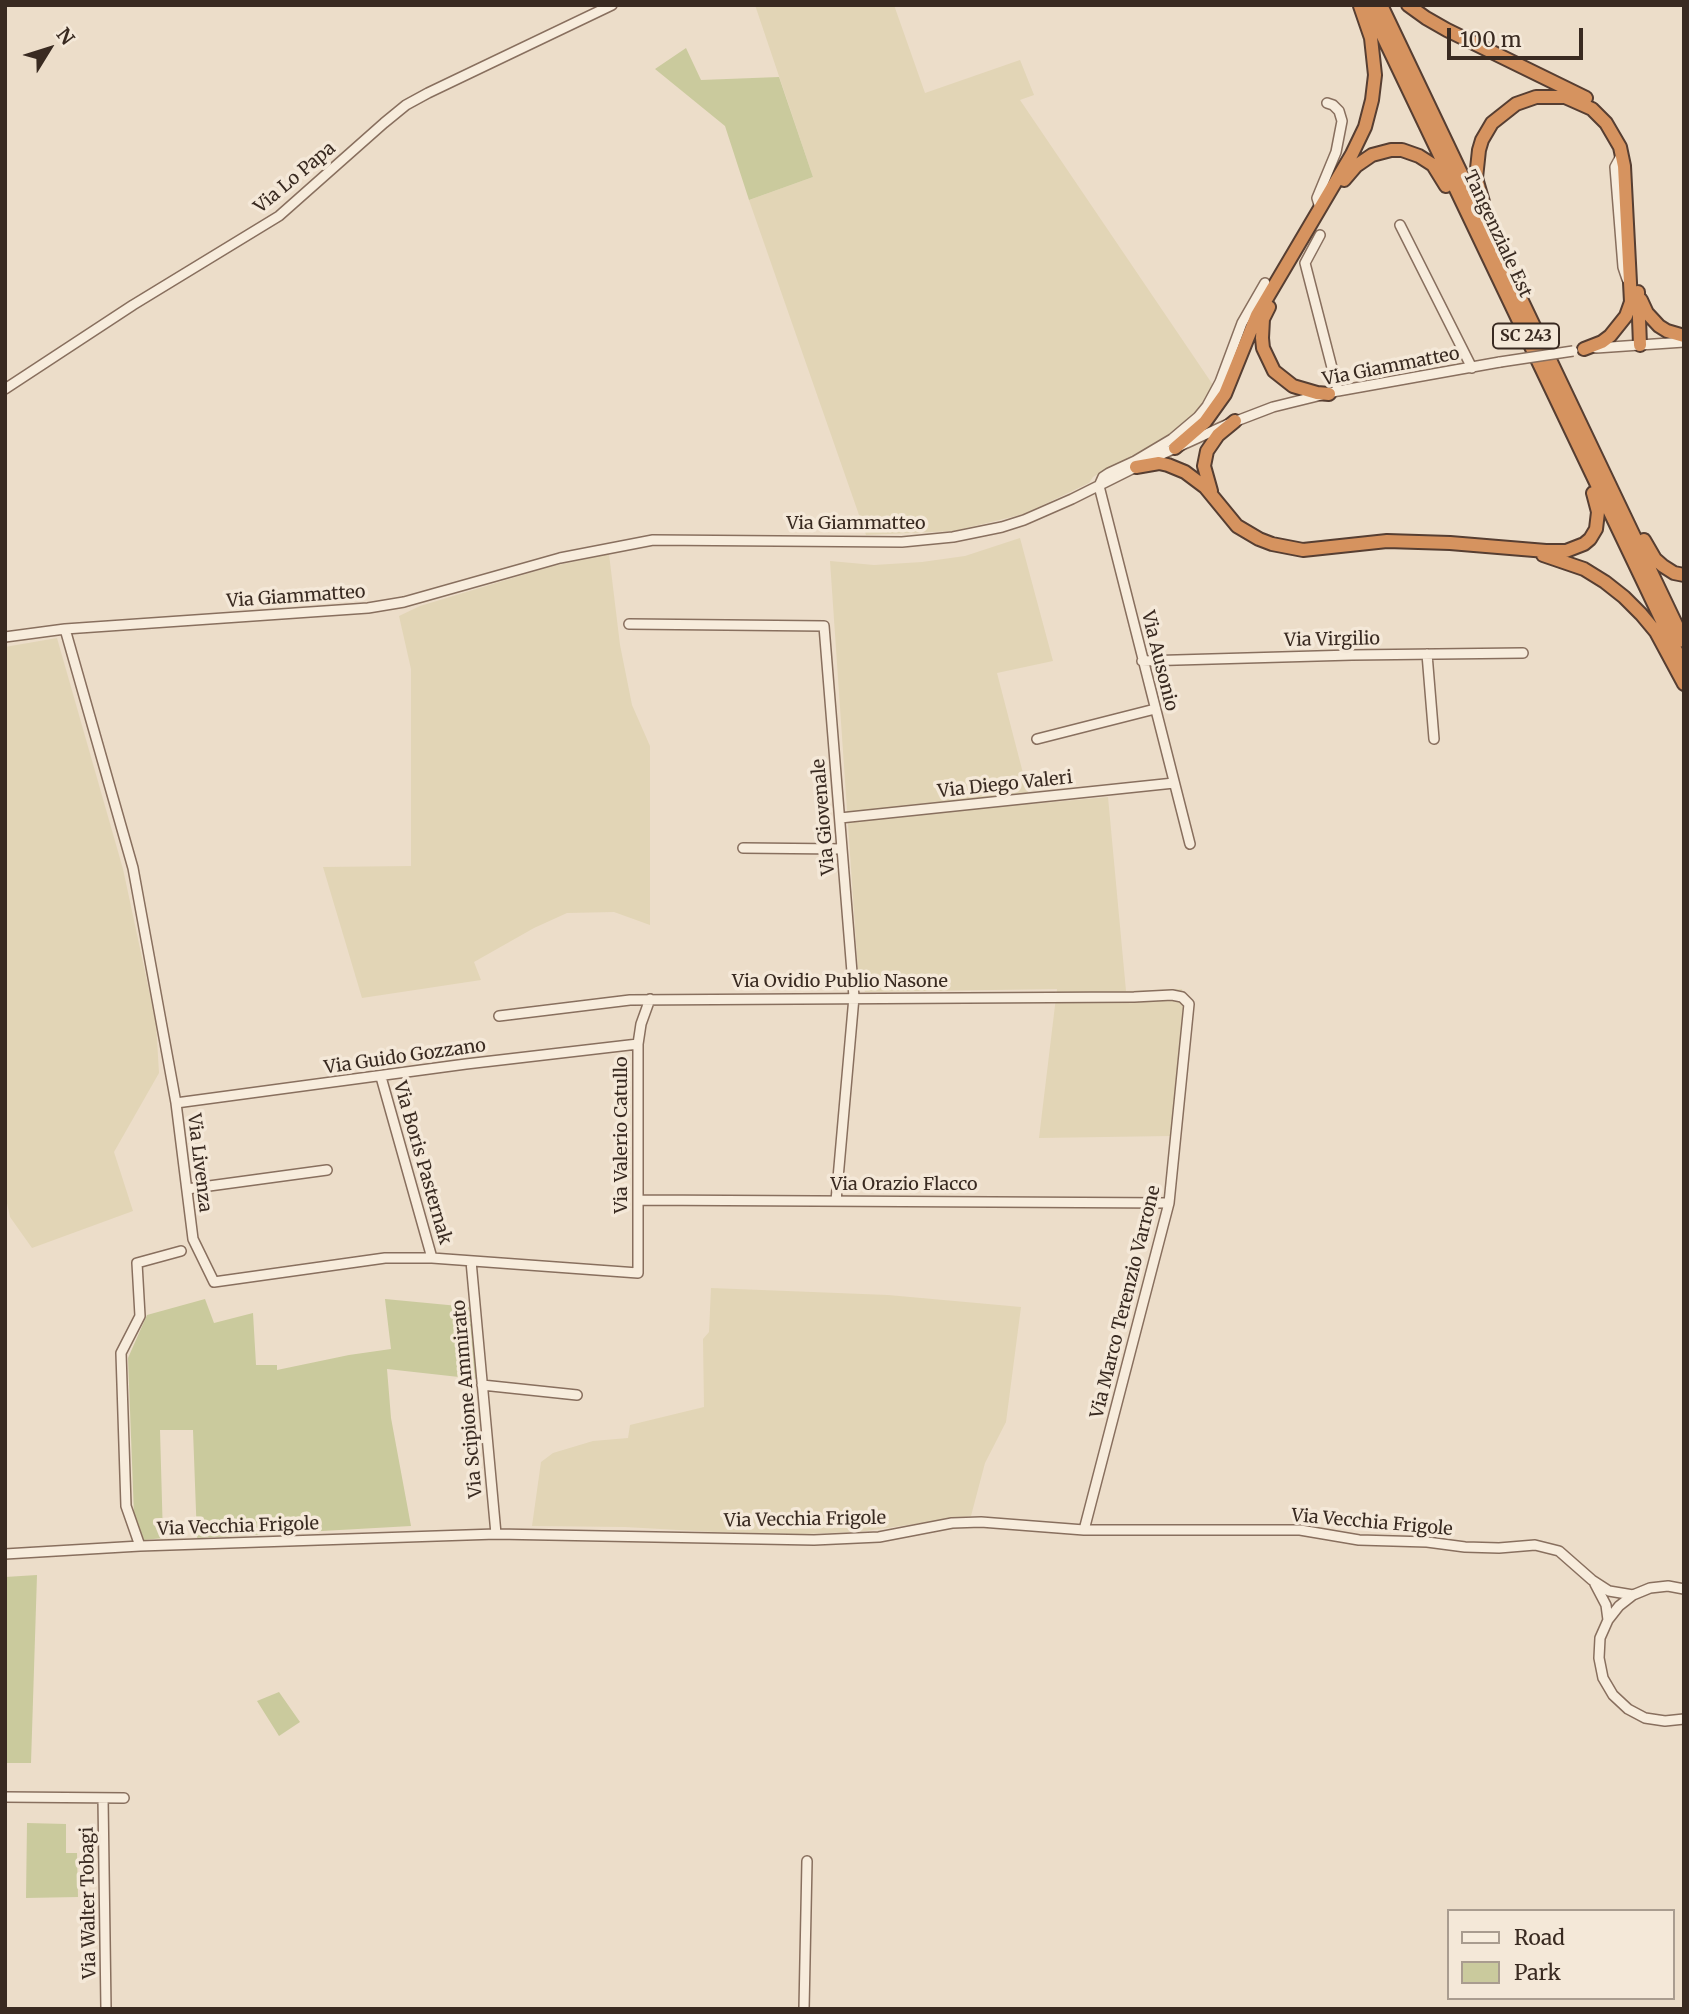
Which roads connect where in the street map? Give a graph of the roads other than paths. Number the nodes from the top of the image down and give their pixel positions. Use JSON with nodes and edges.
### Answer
{"nodes":[{"id":1,"x":612,"y":5,"type":"edge"},
{"id":2,"x":1360,"y":5,"type":"edge"},
{"id":3,"x":1368,"y":5,"type":"edge"},
{"id":4,"x":1381,"y":5,"type":"edge"},
{"id":5,"x":1408,"y":5,"type":"edge"},
{"id":6,"x":1327,"y":103,"type":"dead end"},
{"id":7,"x":1319,"y":203,"type":"junction"},
{"id":8,"x":1400,"y":225,"type":"dead end"},
{"id":9,"x":1320,"y":235,"type":"dead end"},
{"id":10,"x":1480,"y":240,"type":"junction"},
{"id":11,"x":1506,"y":268,"type":"junction"},
{"id":12,"x":1265,"y":283,"type":"dead end"},
{"id":13,"x":1634,"y":288,"type":"junction"},
{"id":14,"x":1684,"y":336,"type":"edge"},
{"id":15,"x":1684,"y":342,"type":"edge"},
{"id":16,"x":1640,"y":345,"type":"junction"},
{"id":17,"x":1578,"y":350,"type":"junction"},
{"id":18,"x":1472,"y":368,"type":"junction"},
{"id":19,"x":5,"y":390,"type":"edge"},
{"id":20,"x":1334,"y":392,"type":"junction"},
{"id":21,"x":1565,"y":418,"type":"junction"},
{"id":22,"x":1235,"y":421,"type":"junction"},
{"id":23,"x":1588,"y":442,"type":"junction"},
{"id":24,"x":1175,"y":447,"type":"junction"},
{"id":25,"x":1136,"y":467,"type":"junction"},
{"id":26,"x":1099,"y":486,"type":"junction"},
{"id":27,"x":1221,"y":509,"type":"junction"},
{"id":28,"x":1522,"y":550,"type":"junction"},
{"id":29,"x":1684,"y":575,"type":"edge"},
{"id":30,"x":629,"y":624,"type":"dead end"},
{"id":31,"x":65,"y":629,"type":"junction"},
{"id":32,"x":5,"y":636,"type":"edge"},
{"id":33,"x":1684,"y":641,"type":"edge"},
{"id":34,"x":1523,"y":653,"type":"dead end"},
{"id":35,"x":1427,"y":654,"type":"junction"},
{"id":36,"x":1142,"y":661,"type":"junction"},
{"id":37,"x":1684,"y":667,"type":"edge"},
{"id":38,"x":1684,"y":684,"type":"edge"},
{"id":39,"x":1155,"y":709,"type":"junction"},
{"id":40,"x":1037,"y":739,"type":"dead end"},
{"id":41,"x":1434,"y":740,"type":"dead end"},
{"id":42,"x":1174,"y":783,"type":"junction"},
{"id":43,"x":840,"y":818,"type":"junction"},
{"id":44,"x":1190,"y":844,"type":"dead end"},
{"id":45,"x":743,"y":848,"type":"dead end"},
{"id":46,"x":842,"y":849,"type":"junction"},
{"id":47,"x":1182,"y":997,"type":"joint"},
{"id":48,"x":854,"y":998,"type":"junction"},
{"id":49,"x":650,"y":999,"type":"junction"},
{"id":50,"x":499,"y":1016,"type":"dead end"},
{"id":51,"x":638,"y":1044,"type":"junction"},
{"id":52,"x":381,"y":1077,"type":"junction"},
{"id":53,"x":176,"y":1103,"type":"junction"},
{"id":54,"x":327,"y":1170,"type":"dead end"},
{"id":55,"x":187,"y":1189,"type":"junction"},
{"id":56,"x":638,"y":1200,"type":"junction"},
{"id":57,"x":836,"y":1201,"type":"junction"},
{"id":58,"x":1169,"y":1203,"type":"junction"},
{"id":59,"x":181,"y":1251,"type":"dead end"},
{"id":60,"x":432,"y":1258,"type":"junction"},
{"id":61,"x":471,"y":1261,"type":"junction"},
{"id":62,"x":638,"y":1273,"type":"joint"},
{"id":63,"x":482,"y":1385,"type":"junction"},
{"id":64,"x":577,"y":1395,"type":"dead end"},
{"id":65,"x":1084,"y":1530,"type":"junction"},
{"id":66,"x":496,"y":1534,"type":"junction"},
{"id":67,"x":140,"y":1546,"type":"junction"},
{"id":68,"x":5,"y":1554,"type":"edge"},
{"id":69,"x":1592,"y":1580,"type":"junction"},
{"id":70,"x":1684,"y":1589,"type":"edge"},
{"id":71,"x":1633,"y":1595,"type":"junction"},
{"id":72,"x":1608,"y":1620,"type":"junction"},
{"id":73,"x":1684,"y":1719,"type":"edge"},
{"id":74,"x":5,"y":1797,"type":"edge"},
{"id":75,"x":103,"y":1798,"type":"junction"},
{"id":76,"x":124,"y":1798,"type":"dead end"},
{"id":77,"x":807,"y":1861,"type":"dead end"},
{"id":78,"x":106,"y":2009,"type":"edge"},
{"id":79,"x":804,"y":2009,"type":"edge"}],
"edges":[{"from":1,"to":19,"type":"street","name":"Via Lo Papa"},
{"from":2,"to":7,"type":"highway"},
{"from":3,"to":10,"type":"highway","name":"Tangenziale Est","number":"SC 243"},
{"from":4,"to":11,"type":"highway","name":"Tangenziale Est","number":"SC 243"},
{"from":5,"to":13,"type":"highway"},
{"from":6,"to":7,"type":"street"},
{"from":7,"to":24,"type":"highway"},
{"from":8,"to":18,"type":"street"},
{"from":9,"to":20,"type":"street"},
{"from":10,"to":20,"type":"highway"},
{"from":10,"to":21,"type":"highway","name":"Tangenziale Est","number":"SC 243"},
{"from":11,"to":13,"type":"highway"},
{"from":11,"to":23,"type":"highway","name":"Tangenziale Est","number":"SC 243"},
{"from":12,"to":26,"type":"street"},
{"from":13,"to":14,"type":"highway"},
{"from":13,"to":16,"type":"highway"},
{"from":13,"to":17,"type":"highway"},
{"from":15,"to":16,"type":"street","name":"Via Giammatteo"},
{"from":16,"to":17,"type":"street","name":"Via Giammatteo"},
{"from":17,"to":18,"type":"street","name":"Via Giammatteo","bridge":true},
{"from":18,"to":20,"type":"street","name":"Via Giammatteo"},
{"from":20,"to":22,"type":"street","name":"Via Giammatteo"},
{"from":21,"to":28,"type":"highway"},
{"from":21,"to":37,"type":"highway","name":"Tangenziale Est","number":"SC 243"},
{"from":22,"to":24,"type":"street","name":"Via Giammatteo"},
{"from":22,"to":27,"type":"highway"},
{"from":23,"to":29,"type":"highway"},
{"from":23,"to":33,"type":"highway","name":"Tangenziale Est","number":"SC 243"},
{"from":24,"to":25,"type":"street","name":"Via Giammatteo"},
{"from":25,"to":26,"type":"street","name":"Via Giammatteo"},
{"from":25,"to":27,"type":"highway"},
{"from":26,"to":31,"type":"street","name":"Via Giammatteo"},
{"from":26,"to":36,"type":"street","name":"Via Ausonio"},
{"from":27,"to":28,"type":"highway"},
{"from":28,"to":38,"type":"highway"},
{"from":30,"to":43,"type":"street","name":"Via Giovenale"},
{"from":31,"to":32,"type":"street","name":"Via Giammatteo"},
{"from":31,"to":53,"type":"street","name":"Via Livenza"},
{"from":34,"to":35,"type":"street","name":"Via Virgilio"},
{"from":35,"to":36,"type":"street","name":"Via Virgilio"},
{"from":35,"to":41,"type":"street"},
{"from":36,"to":39,"type":"street","name":"Via Ausonio"},
{"from":39,"to":40,"type":"street"},
{"from":39,"to":42,"type":"street","name":"Via Ausonio"},
{"from":42,"to":43,"type":"street","name":"Via Diego Valeri"},
{"from":42,"to":44,"type":"street","name":"Via Ausonio"},
{"from":43,"to":46,"type":"street","name":"Via Giovenale"},
{"from":45,"to":46,"type":"street"},
{"from":46,"to":48,"type":"street","name":"Via Giovenale"},
{"from":47,"to":48,"type":"street","name":"Via Ovidio Publio Nasone"},
{"from":47,"to":58,"type":"street","name":"Via Marco Terenzio Varrone"},
{"from":48,"to":49,"type":"street","name":"Via Ovidio Publio Nasone"},
{"from":48,"to":57,"type":"street","name":"Via Giovenale"},
{"from":49,"to":50,"type":"street","name":"Via Ovidio Publio Nasone"},
{"from":49,"to":51,"type":"street","name":"Via Valerio Catullo"},
{"from":51,"to":52,"type":"street","name":"Via Guido Gozzano"},
{"from":51,"to":56,"type":"street","name":"Via Valerio Catullo"},
{"from":52,"to":53,"type":"street","name":"Via Guido Gozzano"},
{"from":52,"to":60,"type":"street","name":"Via Boris Pasternak"},
{"from":53,"to":55,"type":"street","name":"Via Livenza"},
{"from":54,"to":55,"type":"street"},
{"from":55,"to":60,"type":"street","name":"Via Livenza"},
{"from":56,"to":57,"type":"street","name":"Via Orazio Flacco"},
{"from":56,"to":62,"type":"street","name":"Via Valerio Catullo"},
{"from":57,"to":58,"type":"street","name":"Via Orazio Flacco"},
{"from":58,"to":65,"type":"street","name":"Via Marco Terenzio Varrone"},
{"from":59,"to":67,"type":"street"},
{"from":60,"to":61,"type":"street","name":"Via Livenza"},
{"from":61,"to":62,"type":"street","name":"Via Livenza"},
{"from":61,"to":63,"type":"street","name":"Via Scipione Ammirato"},
{"from":63,"to":64,"type":"street"},
{"from":63,"to":66,"type":"street","name":"Via Scipione Ammirato"},
{"from":65,"to":66,"type":"street","name":"Via Vecchia Frigole"},
{"from":65,"to":69,"type":"street","name":"Via Vecchia Frigole"},
{"from":66,"to":67,"type":"street","name":"Via Vecchia Frigole"},
{"from":67,"to":68,"type":"street","name":"Via Vecchia Frigole"},
{"from":69,"to":71,"type":"street","name":"Via Vecchia Frigole"},
{"from":69,"to":72,"type":"street","name":"Via Vecchia Frigole"},
{"from":70,"to":71,"type":"street"},
{"from":71,"to":72,"type":"street"},
{"from":72,"to":73,"type":"street"},
{"from":74,"to":75,"type":"street"},
{"from":75,"to":76,"type":"street"},
{"from":75,"to":78,"type":"street","name":"Via Walter Tobagi"},
{"from":77,"to":79,"type":"street"}]}
